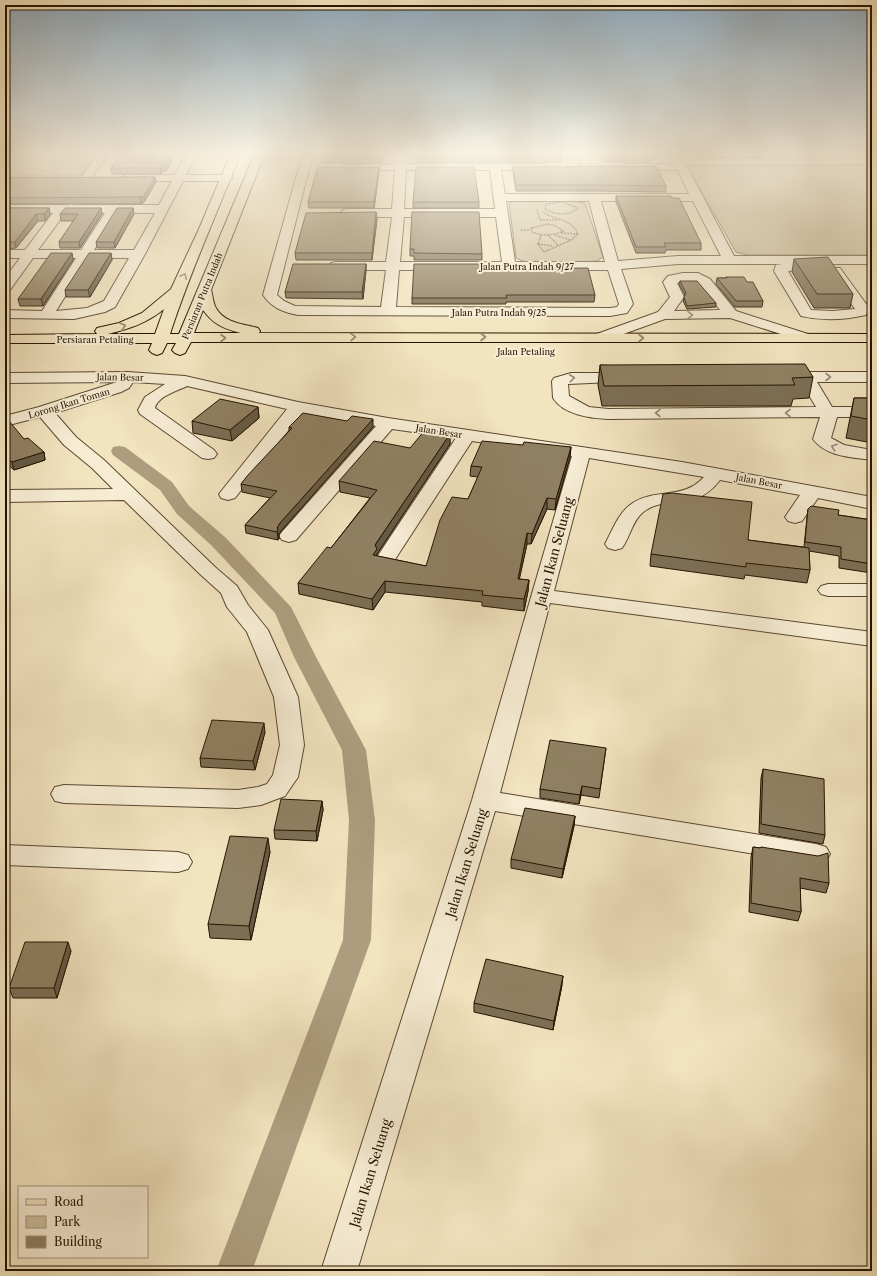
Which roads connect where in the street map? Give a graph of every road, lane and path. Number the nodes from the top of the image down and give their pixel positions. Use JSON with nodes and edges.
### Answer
{"nodes":[{"id":1,"x":502,"y":212,"type":"edge"},
{"id":2,"x":9,"y":213,"type":"edge"},
{"id":3,"x":62,"y":213,"type":"edge"},
{"id":4,"x":111,"y":213,"type":"edge"},
{"id":5,"x":162,"y":213,"type":"edge"},
{"id":6,"x":212,"y":213,"type":"edge"},
{"id":7,"x":236,"y":213,"type":"edge"},
{"id":8,"x":337,"y":213,"type":"edge"},
{"id":9,"x":398,"y":213,"type":"junction"},
{"id":10,"x":445,"y":213,"type":"edge"},
{"id":11,"x":538,"y":213,"type":"edge"},
{"id":12,"x":545,"y":213,"type":"edge"},
{"id":13,"x":598,"y":213,"type":"edge"},
{"id":14,"x":705,"y":213,"type":"edge"},
{"id":15,"x":292,"y":214,"type":"joint"},
{"id":16,"x":307,"y":214,"type":"edge"},
{"id":17,"x":563,"y":220,"type":"junction"},
{"id":18,"x":5,"y":223,"type":"edge"},
{"id":19,"x":554,"y":225,"type":"junction"},
{"id":20,"x":561,"y":232,"type":"junction"},
{"id":21,"x":578,"y":234,"type":"junction"},
{"id":22,"x":541,"y":235,"type":"junction"},
{"id":23,"x":548,"y":235,"type":"junction"},
{"id":24,"x":555,"y":235,"type":"junction"},
{"id":25,"x":571,"y":240,"type":"junction"},
{"id":26,"x":538,"y":244,"type":"junction"},
{"id":27,"x":558,"y":245,"type":"junction"},
{"id":28,"x":555,"y":246,"type":"junction"},
{"id":29,"x":543,"y":252,"type":"junction"},
{"id":30,"x":5,"y":254,"type":"edge"},
{"id":31,"x":29,"y":254,"type":"junction"},
{"id":32,"x":85,"y":254,"type":"junction"},
{"id":33,"x":139,"y":254,"type":"junction"},
{"id":34,"x":546,"y":255,"type":"dead end"},
{"id":35,"x":730,"y":260,"type":"junction"},
{"id":36,"x":829,"y":263,"type":"junction"},
{"id":37,"x":870,"y":263,"type":"edge"},
{"id":38,"x":278,"y":266,"type":"junction"},
{"id":39,"x":293,"y":266,"type":"edge"},
{"id":40,"x":324,"y":266,"type":"edge"},
{"id":41,"x":509,"y":266,"type":"junction"},
{"id":42,"x":613,"y":266,"type":"junction"},
{"id":43,"x":393,"y":267,"type":"junction"},
{"id":44,"x":5,"y":287,"type":"edge"},
{"id":45,"x":177,"y":291,"type":"junction"},
{"id":46,"x":205,"y":291,"type":"junction"},
{"id":47,"x":388,"y":312,"type":"junction"},
{"id":48,"x":5,"y":314,"type":"edge"},
{"id":49,"x":47,"y":314,"type":"junction"},
{"id":50,"x":731,"y":314,"type":"junction"},
{"id":51,"x":663,"y":315,"type":"junction"},
{"id":52,"x":803,"y":337,"type":"junction"},
{"id":53,"x":296,"y":338,"type":"junction"},
{"id":54,"x":599,"y":338,"type":"junction"},
{"id":55,"x":868,"y":338,"type":"edge"},
{"id":56,"x":5,"y":339,"type":"edge"},
{"id":57,"x":57,"y":339,"type":"junction"},
{"id":58,"x":182,"y":344,"type":"junction"},
{"id":59,"x":159,"y":345,"type":"junction"},
{"id":60,"x":872,"y":350,"type":"edge"},
{"id":61,"x":5,"y":352,"type":"edge"},
{"id":62,"x":128,"y":377,"type":"junction"},
{"id":63,"x":768,"y":377,"type":"edge"},
{"id":64,"x":806,"y":377,"type":"junction"},
{"id":65,"x":850,"y":377,"type":"junction"},
{"id":66,"x":872,"y":377,"type":"edge"},
{"id":67,"x":5,"y":378,"type":"edge"},
{"id":68,"x":643,"y":378,"type":"edge"},
{"id":69,"x":185,"y":381,"type":"junction"},
{"id":70,"x":298,"y":406,"type":"junction"},
{"id":71,"x":45,"y":412,"type":"junction"},
{"id":72,"x":827,"y":412,"type":"junction"},
{"id":73,"x":872,"y":412,"type":"edge"},
{"id":74,"x":5,"y":421,"type":"edge"},
{"id":75,"x":388,"y":423,"type":"junction"},
{"id":76,"x":466,"y":436,"type":"junction"},
{"id":77,"x":582,"y":452,"type":"junction"},
{"id":78,"x":208,"y":454,"type":"dead end"},
{"id":79,"x":872,"y":455,"type":"edge"},
{"id":80,"x":716,"y":473,"type":"junction"},
{"id":81,"x":813,"y":492,"type":"junction"},
{"id":82,"x":129,"y":494,"type":"junction"},
{"id":83,"x":228,"y":494,"type":"dead end"},
{"id":84,"x":5,"y":496,"type":"edge"},
{"id":85,"x":871,"y":509,"type":"edge"},
{"id":86,"x":795,"y":517,"type":"dead end"},
{"id":87,"x":289,"y":536,"type":"dead end"},
{"id":88,"x":616,"y":544,"type":"dead end"},
{"id":89,"x":387,"y":557,"type":"edge"},
{"id":90,"x":828,"y":590,"type":"dead end"},
{"id":91,"x":872,"y":590,"type":"edge"},
{"id":92,"x":542,"y":596,"type":"junction"},
{"id":93,"x":872,"y":638,"type":"edge"},
{"id":94,"x":64,"y":794,"type":"dead end"},
{"id":95,"x":485,"y":800,"type":"junction"},
{"id":96,"x":816,"y":854,"type":"edge"},
{"id":97,"x":5,"y":855,"type":"edge"},
{"id":98,"x":178,"y":862,"type":"dead end"},
{"id":99,"x":339,"y":1271,"type":"edge"}],
"edges":[{"from":1,"to":41,"type":"street"},
{"from":2,"to":18,"type":"street"},
{"from":3,"to":31,"type":"street"},
{"from":4,"to":32,"type":"street"},
{"from":5,"to":33,"type":"street"},
{"from":45,"to":6,"type":"main road","one_way":true},
{"from":7,"to":46,"type":"main road","name":"Persiaran Putra Indah"},
{"from":8,"to":9,"type":"street"},
{"from":9,"to":10,"type":"street"},
{"from":9,"to":43,"type":"street"},
{"from":11,"to":17,"type":"path"},
{"from":12,"to":17,"type":"path"},
{"from":13,"to":42,"type":"street"},
{"from":14,"to":35,"type":"street"},
{"from":15,"to":16,"type":"street"},
{"from":15,"to":38,"type":"street"},
{"from":17,"to":19,"type":"path"},
{"from":17,"to":21,"type":"path"},
{"from":19,"to":20,"type":"path"},
{"from":19,"to":22,"type":"path"},
{"from":20,"to":21,"type":"path"},
{"from":20,"to":24,"type":"path"},
{"from":21,"to":25,"type":"path"},
{"from":22,"to":23,"type":"path"},
{"from":22,"to":26,"type":"path"},
{"from":23,"to":24,"type":"path"},
{"from":23,"to":27,"type":"path"},
{"from":24,"to":25,"type":"path"},
{"from":25,"to":27,"type":"path"},
{"from":26,"to":28,"type":"path"},
{"from":26,"to":29,"type":"path"},
{"from":27,"to":28,"type":"path"},
{"from":28,"to":29,"type":"path"},
{"from":29,"to":34,"type":"path"},
{"from":30,"to":31,"type":"street"},
{"from":31,"to":32,"type":"street"},
{"from":31,"to":44,"type":"street"},
{"from":32,"to":33,"type":"street"},
{"from":32,"to":49,"type":"street"},
{"from":33,"to":49,"type":"street"},
{"from":35,"to":36,"type":"street","name":"Jalan Putra Indah 9/27"},
{"from":35,"to":42,"type":"street","name":"Jalan Putra Indah 9/27"},
{"from":36,"to":36,"type":"street"},
{"from":36,"to":37,"type":"street"},
{"from":38,"to":39,"type":"street"},
{"from":38,"to":47,"type":"street","name":"Jalan Putra Indah 9/25"},
{"from":40,"to":43,"type":"street","name":"Jalan Putra Indah 9/27"},
{"from":41,"to":42,"type":"street","name":"Jalan Putra Indah 9/27"},
{"from":41,"to":43,"type":"street","name":"Jalan Putra Indah 9/27"},
{"from":42,"to":47,"type":"street","name":"Jalan Putra Indah 9/25"},
{"from":43,"to":47,"type":"street"},
{"from":57,"to":45,"type":"main road","one_way":true},
{"from":45,"to":59,"type":"main road"},
{"from":46,"to":53,"type":"main road"},
{"from":46,"to":58,"type":"main road","name":"Persiaran Putra Indah"},
{"from":48,"to":49,"type":"street"},
{"from":51,"to":50,"type":"street","one_way":true},
{"from":50,"to":51,"type":"street"},
{"from":50,"to":52,"type":"street"},
{"from":51,"to":54,"type":"street"},
{"from":54,"to":52,"type":"main road","name":"Jalan Petaling","one_way":true},
{"from":52,"to":55,"type":"main road","name":"Jalan Petaling"},
{"from":53,"to":54,"type":"main road","name":"Jalan Petaling","one_way":true},
{"from":58,"to":53,"type":"main road","name":"Jalan Petaling","one_way":true},
{"from":56,"to":57,"type":"main road","name":"Persiaran Petaling"},
{"from":57,"to":59,"type":"main road","name":"Persiaran Petaling"},
{"from":58,"to":59,"type":"main road","name":"Persiaran Petaling"},
{"from":58,"to":60,"type":"main road","name":"Jalan Petaling"},
{"from":59,"to":61,"type":"main road","name":"Persiaran Petaling"},
{"from":62,"to":67,"type":"street","name":"Jalan Besar"},
{"from":62,"to":69,"type":"street","name":"Jalan Besar"},
{"from":62,"to":71,"type":"street","name":"Lorong Ikan Toman"},
{"from":63,"to":64,"type":"street"},
{"from":64,"to":65,"type":"street","one_way":true},
{"from":64,"to":72,"type":"street"},
{"from":65,"to":66,"type":"street"},
{"from":65,"to":73,"type":"street"},
{"from":72,"to":68,"type":"street","one_way":true},
{"from":69,"to":70,"type":"street","name":"Jalan Besar"},
{"from":69,"to":78,"type":"street"},
{"from":70,"to":75,"type":"street","name":"Jalan Besar"},
{"from":70,"to":83,"type":"street"},
{"from":71,"to":74,"type":"street","name":"Lorong Ikan Toman"},
{"from":71,"to":82,"type":"street"},
{"from":72,"to":73,"type":"street"},
{"from":79,"to":72,"type":"street","one_way":true},
{"from":75,"to":76,"type":"street","name":"Jalan Besar"},
{"from":75,"to":87,"type":"street"},
{"from":76,"to":77,"type":"street","name":"Jalan Besar"},
{"from":76,"to":89,"type":"street"},
{"from":77,"to":80,"type":"street","name":"Jalan Besar"},
{"from":77,"to":92,"type":"street","name":"Jalan Ikan Seluang"},
{"from":80,"to":81,"type":"street","name":"Jalan Besar"},
{"from":80,"to":88,"type":"street"},
{"from":81,"to":85,"type":"street","name":"Jalan Besar"},
{"from":81,"to":86,"type":"street"},
{"from":82,"to":84,"type":"street"},
{"from":82,"to":94,"type":"street"},
{"from":90,"to":91,"type":"street"},
{"from":92,"to":93,"type":"street"},
{"from":92,"to":95,"type":"street","name":"Jalan Ikan Seluang"},
{"from":95,"to":96,"type":"street"},
{"from":95,"to":99,"type":"street","name":"Jalan Ikan Seluang"},
{"from":97,"to":98,"type":"street"}]}
